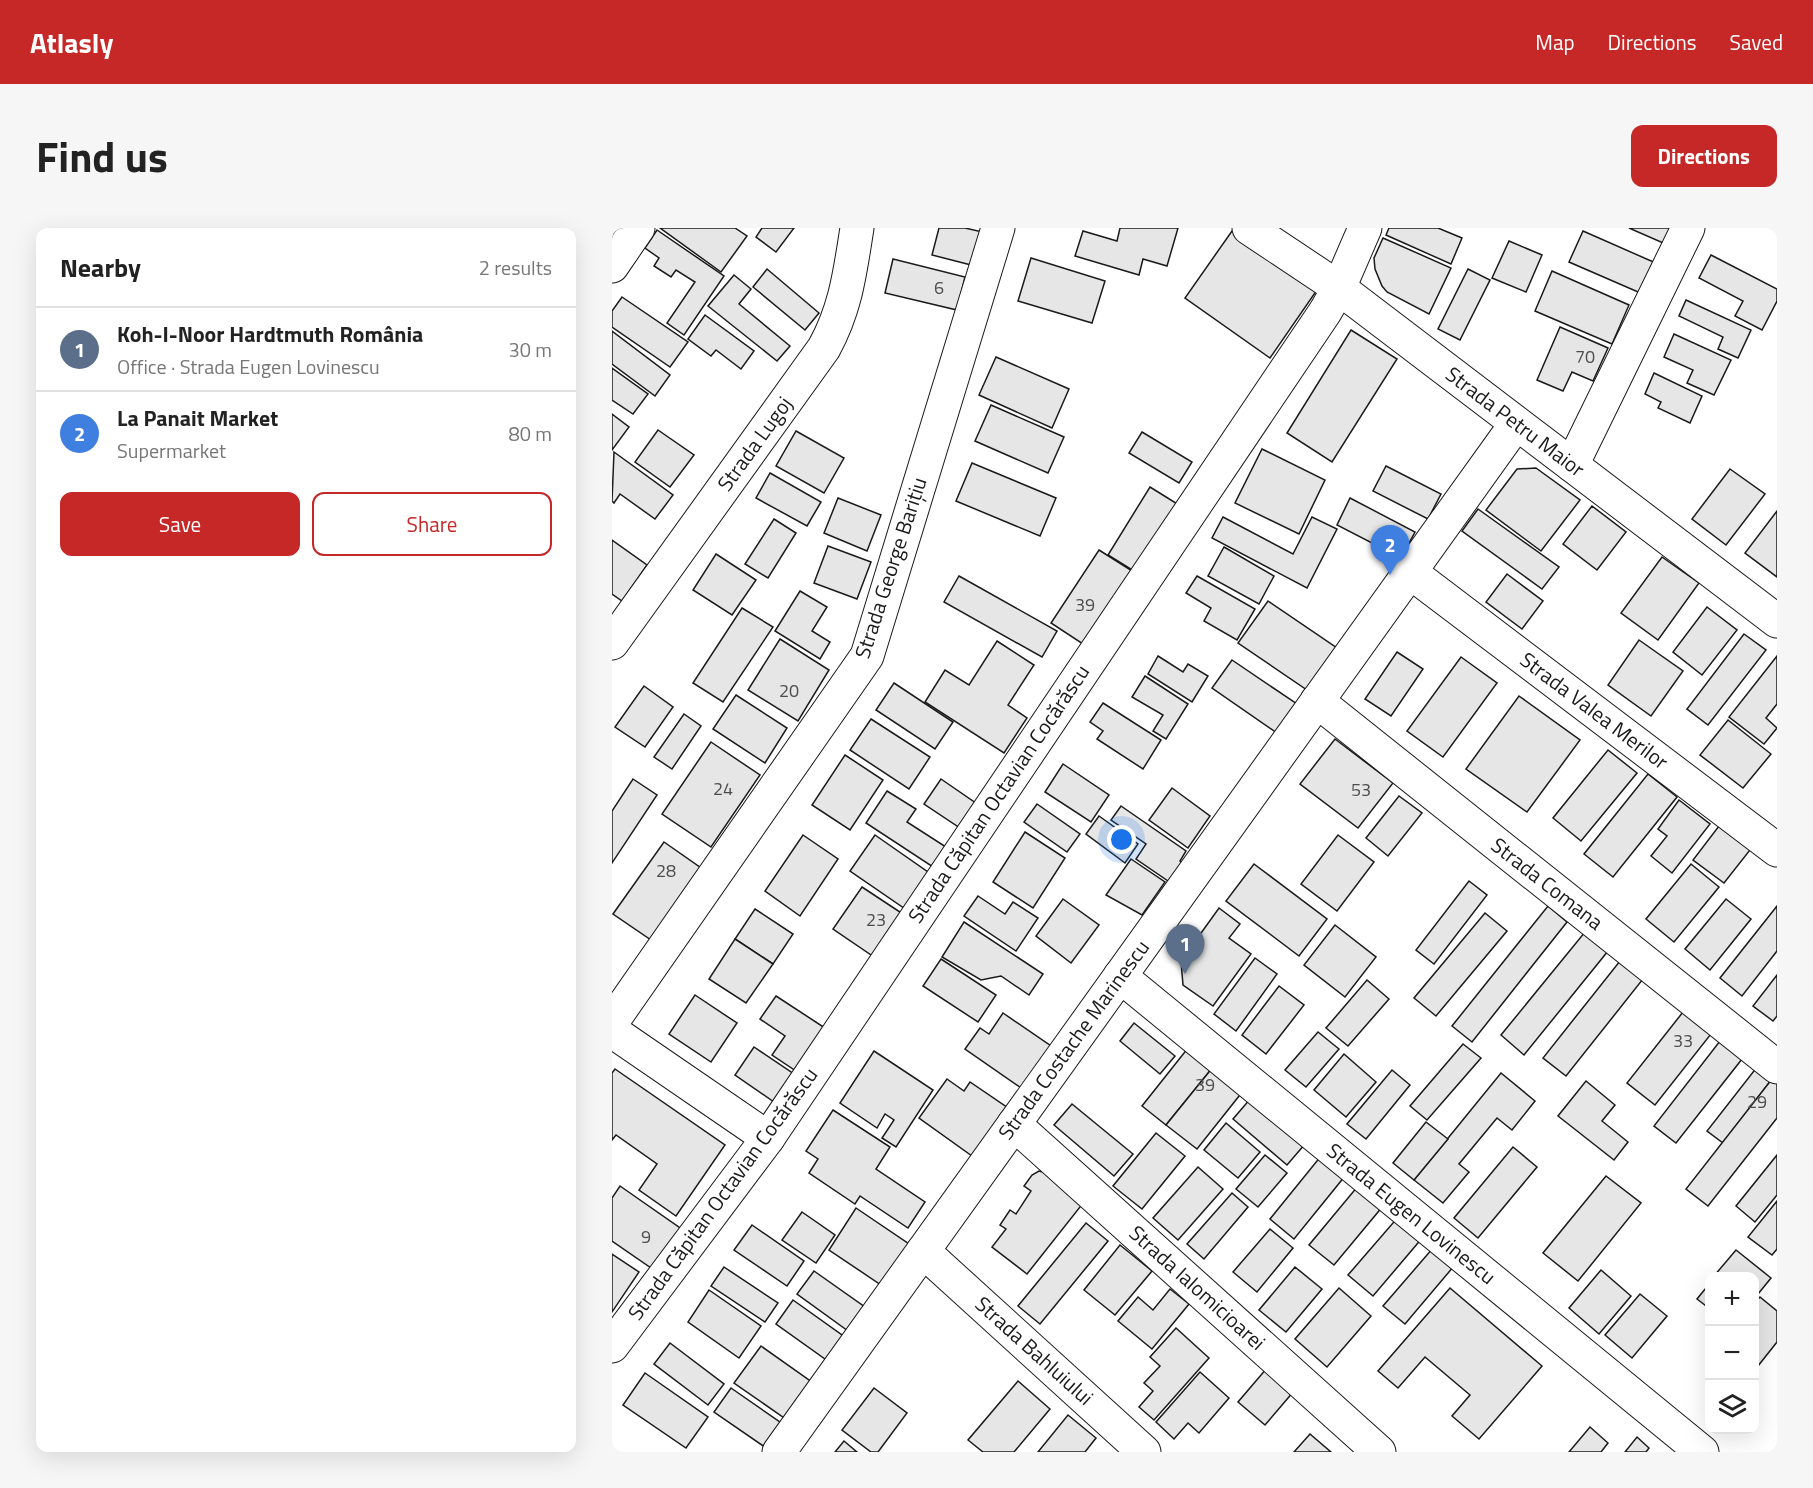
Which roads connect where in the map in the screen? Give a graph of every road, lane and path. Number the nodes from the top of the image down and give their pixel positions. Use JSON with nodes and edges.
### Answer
{"nodes":[{"id":1,"x":638,"y":228,"type":"edge"},
{"id":2,"x":857,"y":228,"type":"edge"},
{"id":3,"x":998,"y":228,"type":"edge"},
{"id":4,"x":1249,"y":228,"type":"edge"},
{"id":5,"x":1365,"y":228,"type":"edge"},
{"id":6,"x":1688,"y":228,"type":"edge"},
{"id":7,"x":612,"y":266,"type":"edge"},
{"id":8,"x":1339,"y":288,"type":"junction"},
{"id":9,"x":1516,"y":424,"type":"junction"},
{"id":10,"x":1572,"y":465,"type":"junction"},
{"id":11,"x":1410,"y":572,"type":"junction"},
{"id":12,"x":1777,"y":621,"type":"edge"},
{"id":13,"x":612,"y":643,"type":"edge"},
{"id":14,"x":1317,"y":701,"type":"junction"},
{"id":15,"x":1777,"y":850,"type":"edge"},
{"id":16,"x":1120,"y":976,"type":"junction"},
{"id":17,"x":612,"y":1022,"type":"edge"},
{"id":18,"x":612,"y":1031,"type":"edge"},
{"id":19,"x":1777,"y":1067,"type":"edge"},
{"id":20,"x":1014,"y":1124,"type":"junction"},
{"id":21,"x":768,"y":1138,"type":"junction"},
{"id":22,"x":923,"y":1251,"type":"junction"},
{"id":23,"x":612,"y":1346,"type":"edge"},
{"id":24,"x":779,"y":1452,"type":"edge"},
{"id":25,"x":1144,"y":1452,"type":"edge"},
{"id":26,"x":1379,"y":1452,"type":"edge"},
{"id":27,"x":1702,"y":1452,"type":"edge"}],
"edges":[{"from":1,"to":7,"type":"street"},
{"from":2,"to":13,"type":"street","name":"Strada Lugoj"},
{"from":3,"to":17,"type":"street","name":"Strada George Barițiu"},
{"from":4,"to":8,"type":"street","name":"Strada Petru Maior"},
{"from":5,"to":8,"type":"street","name":"Strada Căpitan Octavian Cocărăscu"},
{"from":6,"to":10,"type":"street"},
{"from":8,"to":9,"type":"street","name":"Strada Petru Maior"},
{"from":8,"to":21,"type":"street","name":"Strada Căpitan Octavian Cocărăscu"},
{"from":9,"to":10,"type":"street","name":"Strada Petru Maior"},
{"from":9,"to":11,"type":"street","name":"Strada Costache Marinescu"},
{"from":10,"to":12,"type":"street","name":"Strada Petru Maior"},
{"from":11,"to":14,"type":"street","name":"Strada Costache Marinescu"},
{"from":11,"to":15,"type":"street","name":"Strada Valea Merilor"},
{"from":14,"to":16,"type":"street","name":"Strada Costache Marinescu"},
{"from":14,"to":19,"type":"street","name":"Strada Comana"},
{"from":16,"to":20,"type":"street","name":"Strada Costache Marinescu"},
{"from":16,"to":27,"type":"street","name":"Strada Eugen Lovinescu"},
{"from":18,"to":21,"type":"street"},
{"from":20,"to":22,"type":"street","name":"Strada Costache Marinescu"},
{"from":20,"to":26,"type":"street","name":"Strada Ialomicioarei"},
{"from":21,"to":23,"type":"street","name":"Strada Căpitan Octavian Cocărăscu"},
{"from":22,"to":24,"type":"street","name":"Strada Costache Marinescu"},
{"from":22,"to":25,"type":"street","name":"Strada Bahluiului"}]}
